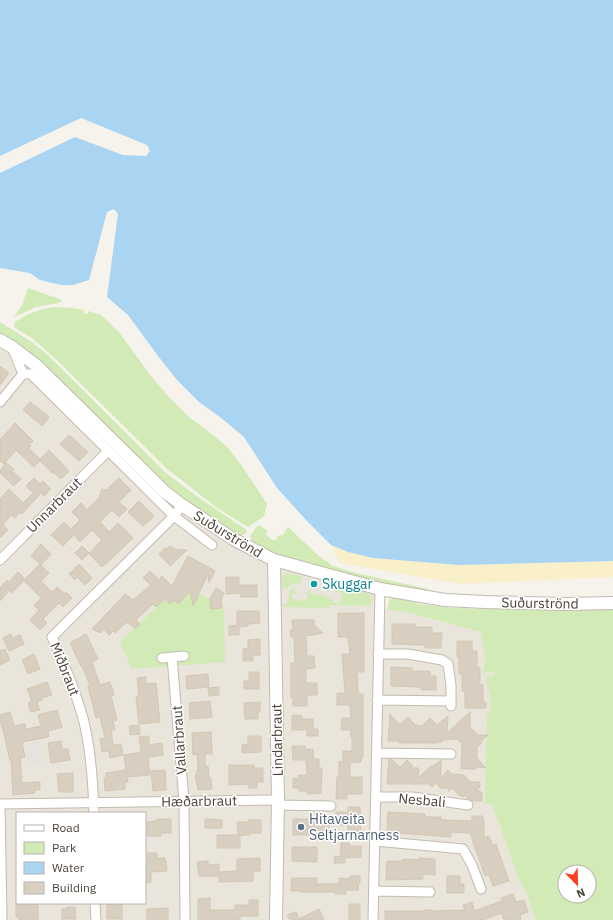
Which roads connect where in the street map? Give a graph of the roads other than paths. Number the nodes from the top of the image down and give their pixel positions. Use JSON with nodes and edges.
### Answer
{"nodes":[{"id":1,"x":0,"y":340,"type":"edge"},
{"id":2,"x":12,"y":347,"type":"junction"},
{"id":3,"x":23,"y":374,"type":"junction"},
{"id":4,"x":0,"y":402,"type":"edge"},
{"id":5,"x":108,"y":451,"type":"junction"},
{"id":6,"x":182,"y":505,"type":"junction"},
{"id":7,"x":174,"y":516,"type":"junction"},
{"id":8,"x":212,"y":545,"type":"dead end"},
{"id":9,"x":0,"y":560,"type":"edge"},
{"id":10,"x":274,"y":560,"type":"junction"},
{"id":11,"x":380,"y":589,"type":"junction"},
{"id":12,"x":613,"y":602,"type":"edge"},
{"id":13,"x":378,"y":654,"type":"junction"},
{"id":14,"x":184,"y":656,"type":"dead end"},
{"id":15,"x":172,"y":657,"type":"junction"},
{"id":16,"x":162,"y":658,"type":"dead end"},
{"id":17,"x":377,"y":700,"type":"junction"},
{"id":18,"x":377,"y":753,"type":"junction"},
{"id":19,"x":450,"y":754,"type":"dead end"},
{"id":20,"x":376,"y":797,"type":"junction"},
{"id":21,"x":184,"y":801,"type":"junction"},
{"id":22,"x":278,"y":803,"type":"junction"},
{"id":23,"x":0,"y":804,"type":"edge"},
{"id":24,"x":468,"y":805,"type":"dead end"},
{"id":25,"x":331,"y":806,"type":"dead end"},
{"id":26,"x":94,"y":808,"type":"edge"},
{"id":27,"x":375,"y":841,"type":"junction"},
{"id":28,"x":481,"y":890,"type":"dead end"},
{"id":29,"x":374,"y":891,"type":"junction"},
{"id":30,"x":430,"y":892,"type":"dead end"},
{"id":31,"x":96,"y":904,"type":"edge"},
{"id":32,"x":2,"y":920,"type":"edge"},
{"id":33,"x":96,"y":920,"type":"edge"},
{"id":34,"x":185,"y":920,"type":"edge"},
{"id":35,"x":276,"y":920,"type":"edge"},
{"id":36,"x":373,"y":920,"type":"edge"}],
"edges":[{"from":1,"to":2,"type":"street","name":"Suðurströnd"},
{"from":2,"to":3,"type":"street"},
{"from":2,"to":6,"type":"street","name":"Suðurströnd"},
{"from":3,"to":4,"type":"street"},
{"from":3,"to":5,"type":"street"},
{"from":5,"to":7,"type":"street"},
{"from":5,"to":9,"type":"street","name":"Unnarbraut"},
{"from":6,"to":7,"type":"street","name":"Miðbraut"},
{"from":6,"to":10,"type":"street","name":"Suðurströnd"},
{"from":7,"to":8,"type":"street"},
{"from":7,"to":26,"type":"street","name":"Miðbraut"},
{"from":10,"to":11,"type":"street","name":"Suðurströnd"},
{"from":10,"to":22,"type":"street","name":"Lindarbraut"},
{"from":11,"to":12,"type":"street","name":"Suðurströnd"},
{"from":11,"to":13,"type":"street"},
{"from":13,"to":17,"type":"street"},
{"from":13,"to":17,"type":"street"},
{"from":14,"to":15,"type":"street"},
{"from":15,"to":16,"type":"street"},
{"from":15,"to":21,"type":"street","name":"Vallarbraut"},
{"from":17,"to":18,"type":"street"},
{"from":18,"to":19,"type":"street"},
{"from":18,"to":20,"type":"street"},
{"from":20,"to":24,"type":"street","name":"Nesbali"},
{"from":20,"to":27,"type":"street"},
{"from":21,"to":22,"type":"street","name":"Hæðarbraut"},
{"from":21,"to":26,"type":"street","name":"Hæðarbraut"},
{"from":21,"to":34,"type":"street","name":"Vallarbraut"},
{"from":22,"to":25,"type":"street","name":"Hæðarbraut"},
{"from":22,"to":35,"type":"street","name":"Lindarbraut"},
{"from":23,"to":26,"type":"street","name":"Hæðarbraut"},
{"from":23,"to":32,"type":"street"},
{"from":27,"to":28,"type":"street"},
{"from":27,"to":29,"type":"street"},
{"from":29,"to":30,"type":"street"},
{"from":29,"to":36,"type":"street"},
{"from":31,"to":33,"type":"street"}]}
